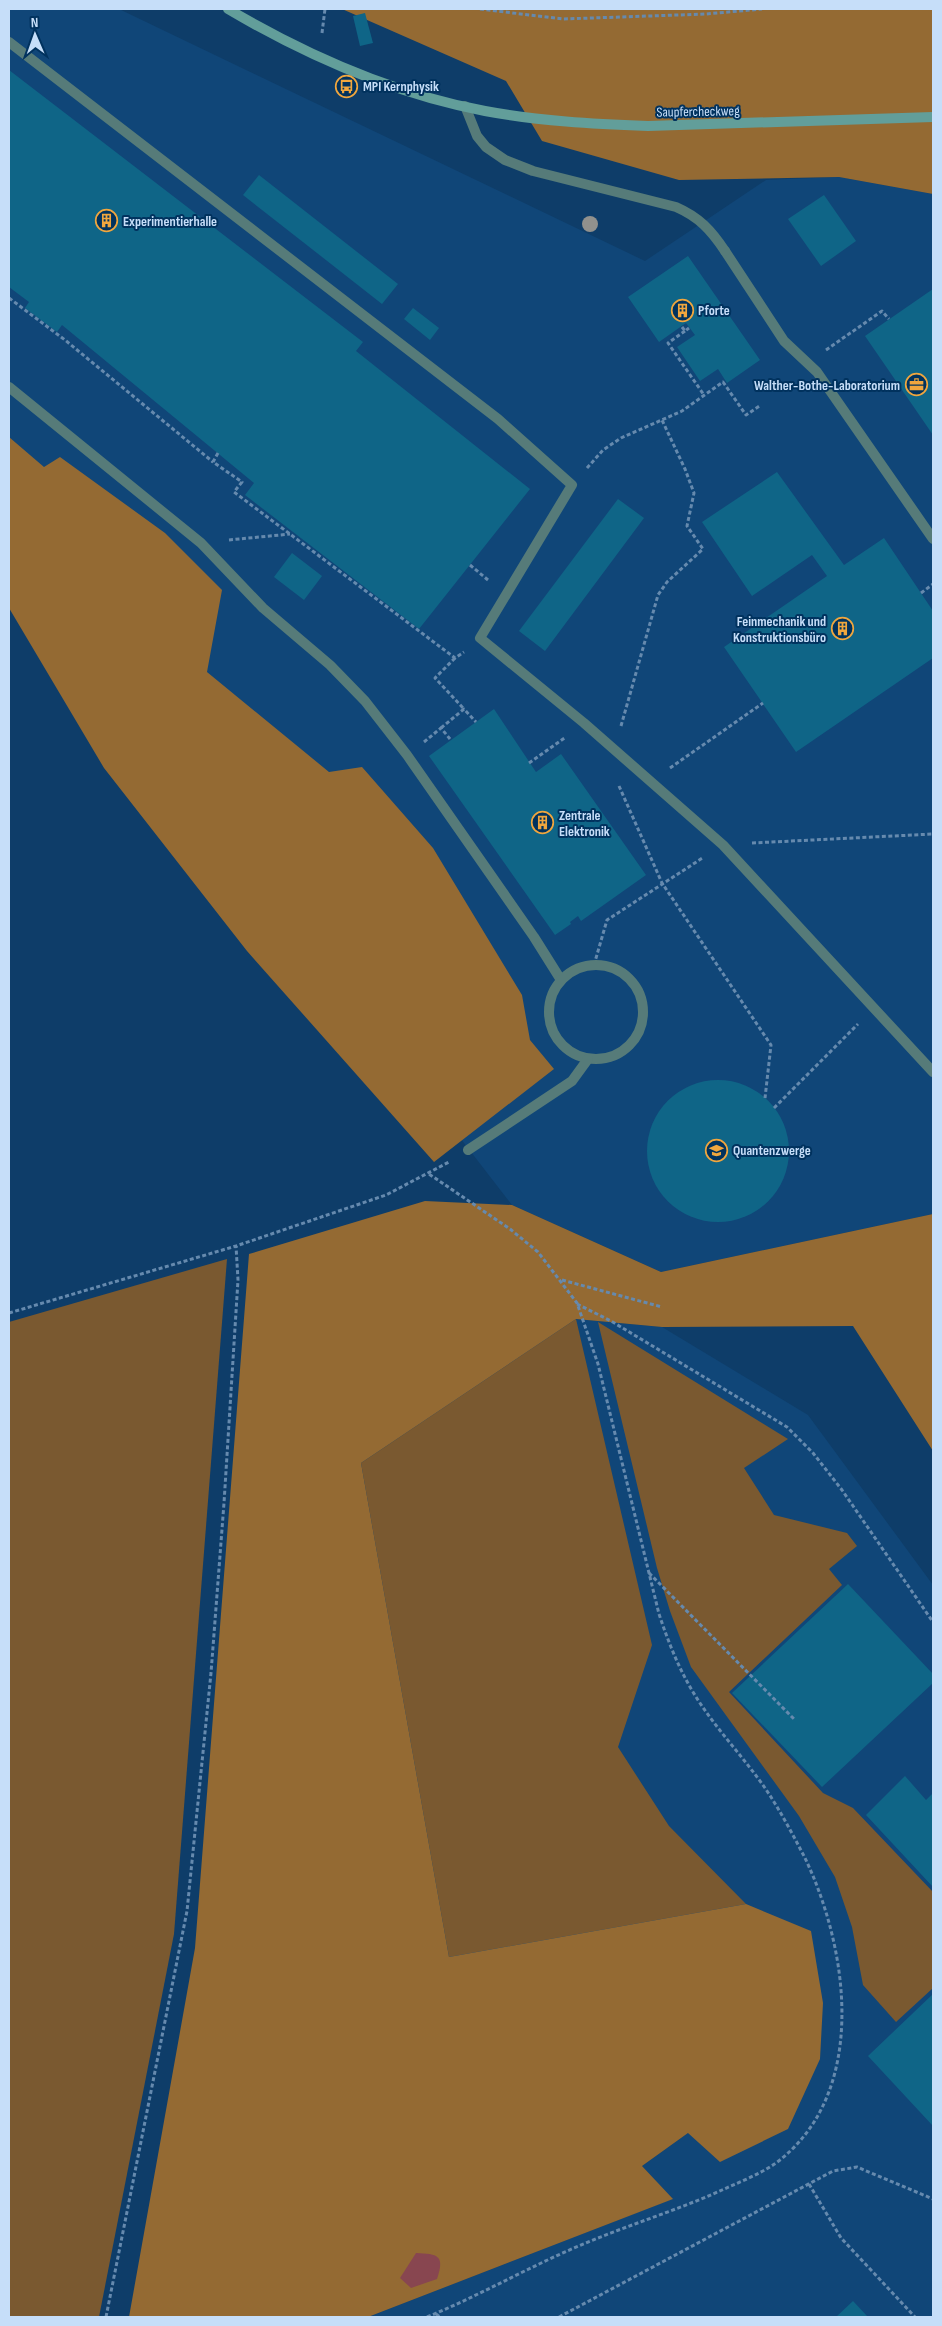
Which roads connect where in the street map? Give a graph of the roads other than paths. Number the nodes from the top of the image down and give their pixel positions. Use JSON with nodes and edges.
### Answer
{"nodes":[{"id":1,"x":228,"y":9,"type":"edge"},
{"id":2,"x":9,"y":42,"type":"edge"},
{"id":3,"x":465,"y":106,"type":"junction"},
{"id":4,"x":933,"y":117,"type":"edge"},
{"id":5,"x":9,"y":387,"type":"edge"},
{"id":6,"x":933,"y":539,"type":"edge"},
{"id":7,"x":561,"y":980,"type":"junction"},
{"id":8,"x":588,"y":1059,"type":"junction"},
{"id":9,"x":933,"y":1072,"type":"edge"},
{"id":10,"x":468,"y":1150,"type":"road end"}],
"edges":[{"from":1,"to":3,"type":"street","name":"Saupfercheckweg"},
{"from":2,"to":9,"type":"street"},
{"from":3,"to":4,"type":"street","name":"Saupfercheckweg"},
{"from":3,"to":6,"type":"street"},
{"from":5,"to":7,"type":"street"},
{"from":7,"to":8,"type":"street"},
{"from":7,"to":8,"type":"street"},
{"from":8,"to":10,"type":"street"}]}
